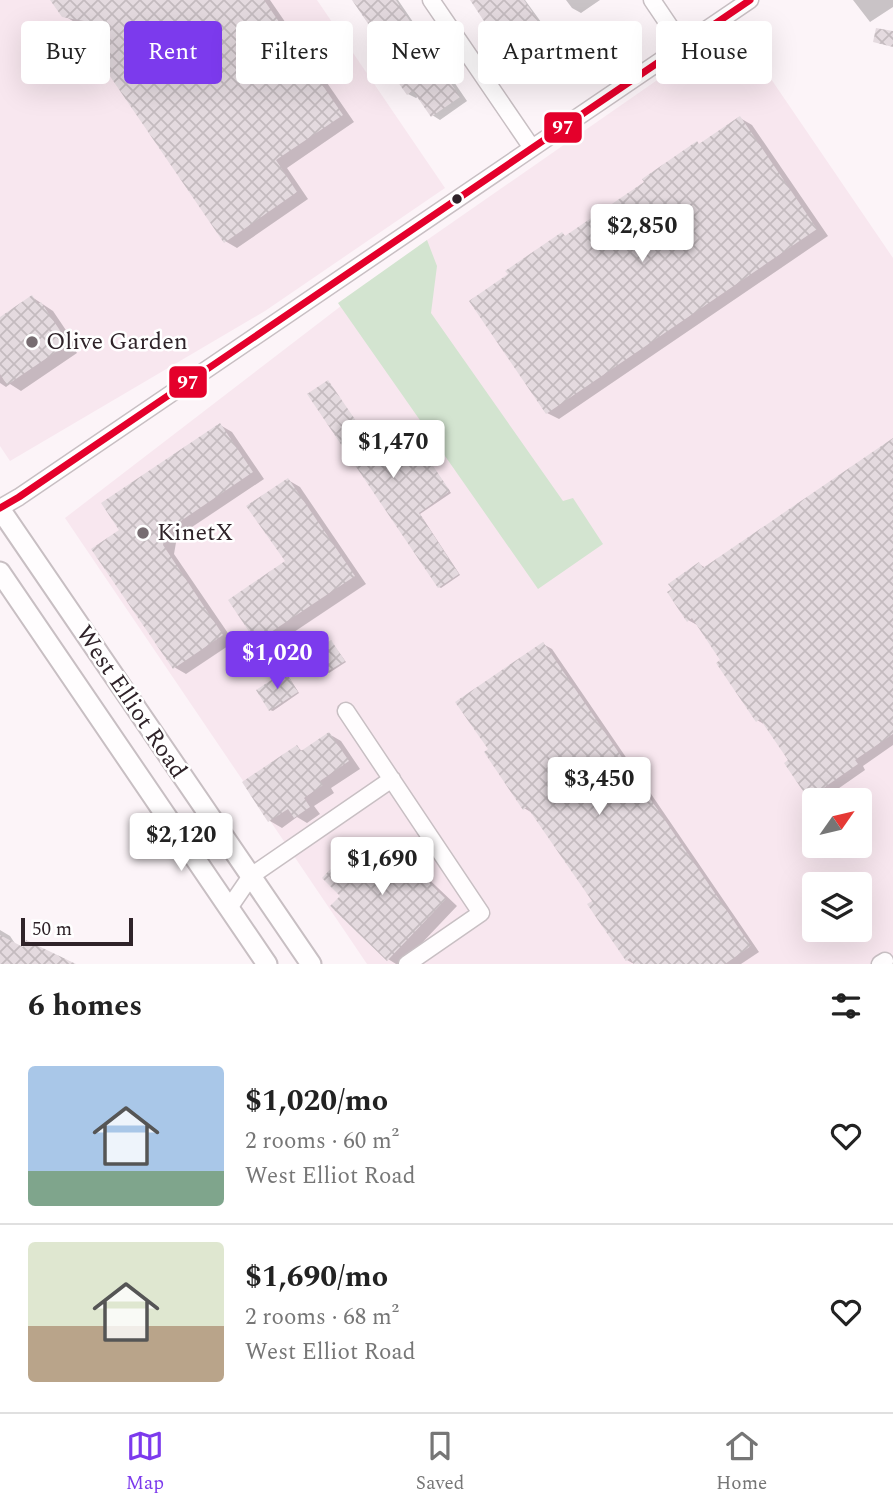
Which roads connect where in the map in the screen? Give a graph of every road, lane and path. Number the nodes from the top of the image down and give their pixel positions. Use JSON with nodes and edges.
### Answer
{"nodes":[{"id":1,"x":430,"y":0,"type":"edge"},
{"id":2,"x":653,"y":0,"type":"edge"},
{"id":3,"x":750,"y":0,"type":"edge"},
{"id":4,"x":667,"y":21,"type":"edge"},
{"id":5,"x":719,"y":21,"type":"edge"},
{"id":6,"x":656,"y":64,"type":"edge"},
{"id":7,"x":532,"y":148,"type":"junction"},
{"id":8,"x":0,"y":508,"type":"edge"},
{"id":9,"x":0,"y":572,"type":"edge"},
{"id":10,"x":346,"y":710,"type":"dead end"},
{"id":11,"x":391,"y":779,"type":"junction"},
{"id":12,"x":251,"y":876,"type":"junction"},
{"id":13,"x":229,"y":908,"type":"junction"},
{"id":14,"x":267,"y":964,"type":"edge"},
{"id":15,"x":311,"y":964,"type":"edge"},
{"id":16,"x":407,"y":964,"type":"edge"}],
"edges":[{"from":1,"to":7,"type":"street"},
{"from":2,"to":4,"type":"street"},
{"from":3,"to":5,"type":"street"},
{"from":6,"to":7,"type":"street"},
{"from":7,"to":8,"type":"street"},
{"from":8,"to":12,"type":"main road","name":"West Elliot Road"},
{"from":9,"to":13,"type":"main road","name":"West Elliot Road"},
{"from":10,"to":11,"type":"street"},
{"from":11,"to":12,"type":"street"},
{"from":11,"to":16,"type":"street"},
{"from":12,"to":13,"type":"street"},
{"from":12,"to":15,"type":"main road","name":"West Elliot Road"},
{"from":13,"to":14,"type":"main road","name":"West Elliot Road"}]}
